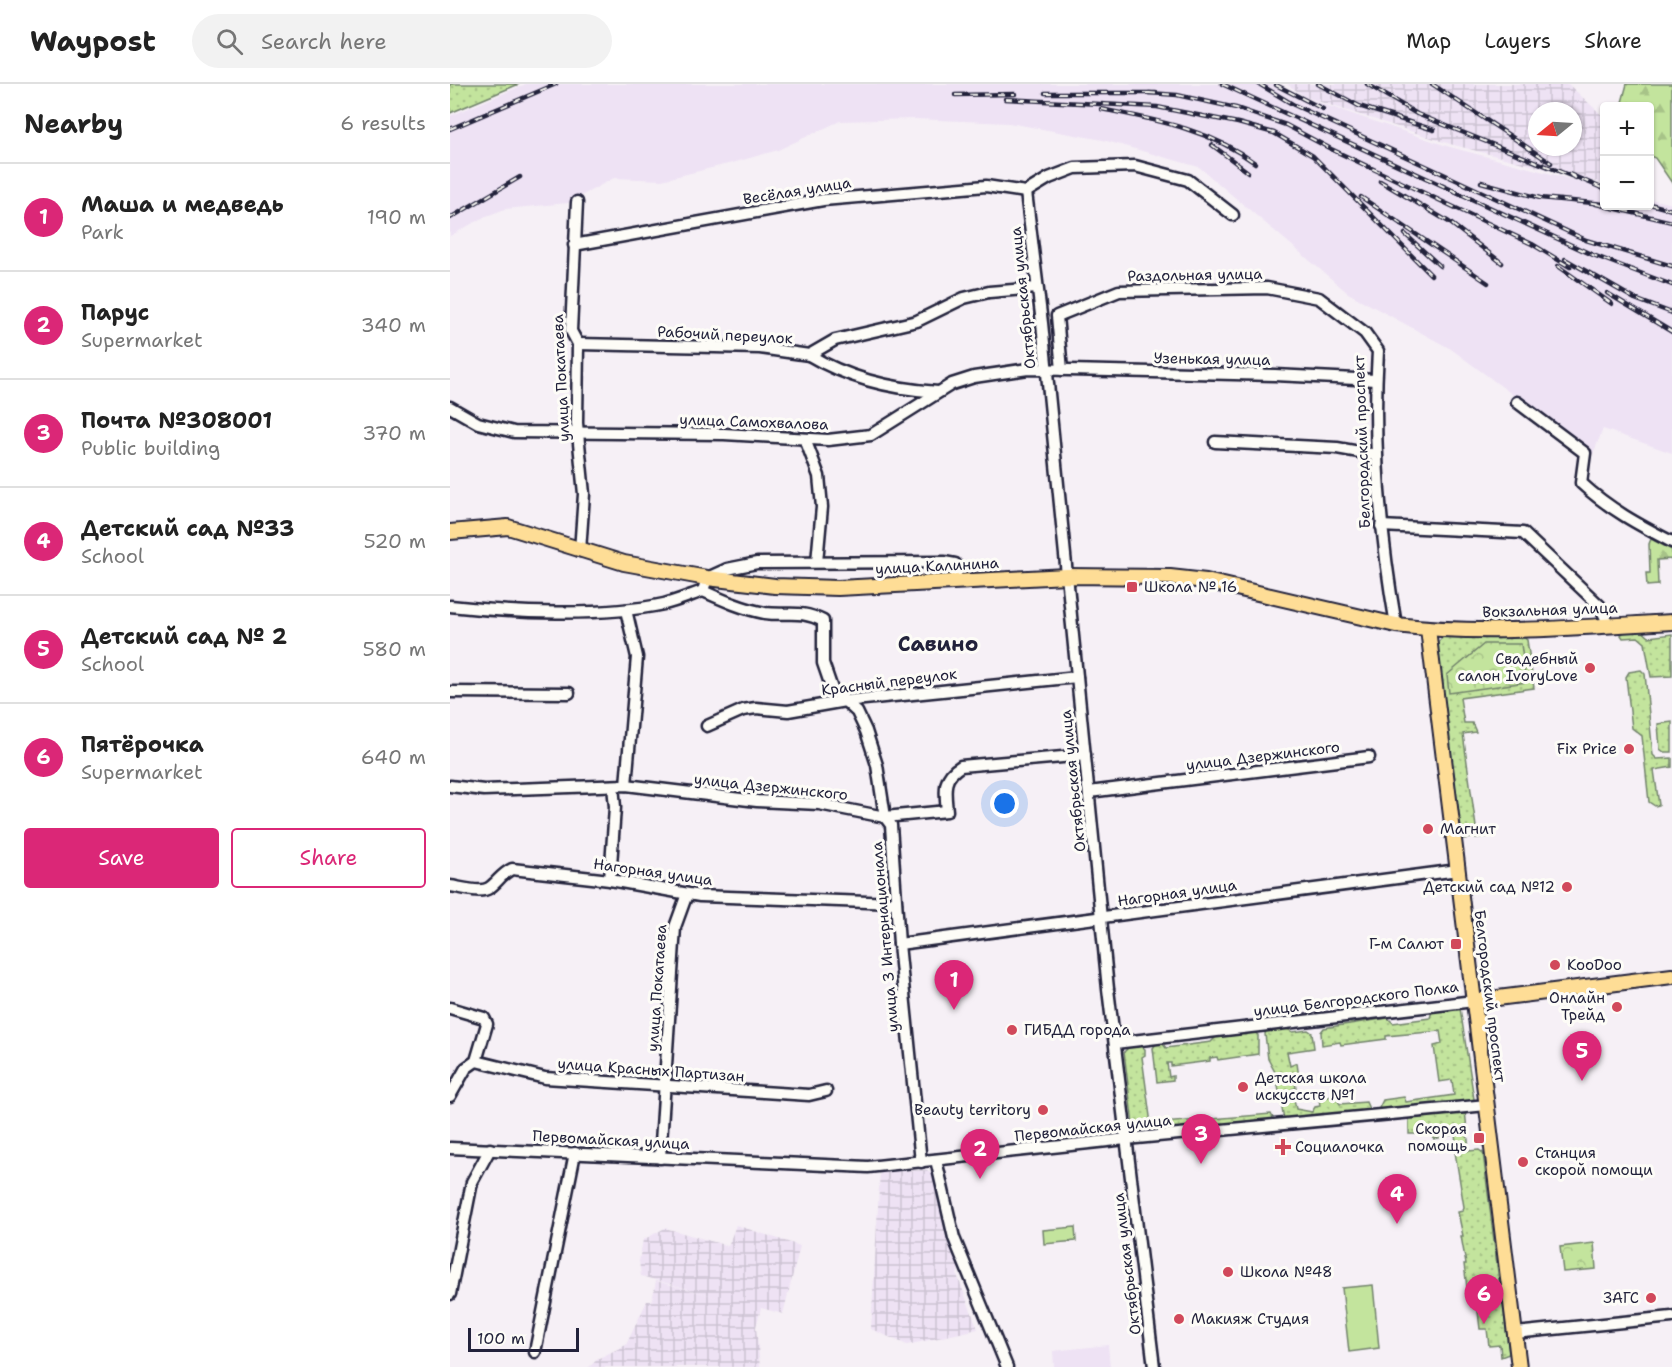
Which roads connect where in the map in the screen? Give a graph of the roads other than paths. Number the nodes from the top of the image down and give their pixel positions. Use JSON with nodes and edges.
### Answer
{"nodes":[{"id":1,"x":1026,"y":192,"type":"junction"},
{"id":2,"x":576,"y":202,"type":"dead end"},
{"id":3,"x":1233,"y":215,"type":"dead end"},
{"id":4,"x":574,"y":245,"type":"junction"},
{"id":5,"x":1037,"y":288,"type":"junction"},
{"id":6,"x":1319,"y":298,"type":"joint"},
{"id":7,"x":578,"y":344,"type":"junction"},
{"id":8,"x":808,"y":356,"type":"junction"},
{"id":9,"x":1047,"y":369,"type":"junction"},
{"id":10,"x":1062,"y":370,"type":"junction"},
{"id":11,"x":1376,"y":380,"type":"junction"},
{"id":12,"x":938,"y":392,"type":"junction"},
{"id":13,"x":1517,"y":402,"type":"dead end"},
{"id":14,"x":450,"y":407,"type":"edge"},
{"id":15,"x":579,"y":435,"type":"junction"},
{"id":16,"x":805,"y":440,"type":"junction"},
{"id":17,"x":1215,"y":442,"type":"dead end"},
{"id":18,"x":1376,"y":455,"type":"junction"},
{"id":19,"x":1381,"y":526,"type":"junction"},
{"id":20,"x":453,"y":528,"type":"edge"},
{"id":21,"x":1672,"y":542,"type":"edge"},
{"id":22,"x":580,"y":551,"type":"junction"},
{"id":23,"x":818,"y":562,"type":"junction"},
{"id":24,"x":1067,"y":576,"type":"junction"},
{"id":25,"x":957,"y":582,"type":"junction"},
{"id":26,"x":705,"y":584,"type":"junction"},
{"id":27,"x":450,"y":606,"type":"edge"},
{"id":28,"x":626,"y":610,"type":"junction"},
{"id":29,"x":1672,"y":622,"type":"edge"},
{"id":30,"x":1396,"y":624,"type":"junction"},
{"id":31,"x":1609,"y":625,"type":"junction"},
{"id":32,"x":1428,"y":629,"type":"junction"},
{"id":33,"x":1077,"y":677,"type":"junction"},
{"id":34,"x":450,"y":692,"type":"edge"},
{"id":35,"x":569,"y":693,"type":"dead end"},
{"id":36,"x":845,"y":701,"type":"junction"},
{"id":37,"x":707,"y":726,"type":"dead end"},
{"id":38,"x":1085,"y":755,"type":"junction"},
{"id":39,"x":1369,"y":758,"type":"dead end"},
{"id":40,"x":626,"y":785,"type":"junction"},
{"id":41,"x":450,"y":786,"type":"edge"},
{"id":42,"x":613,"y":786,"type":"junction"},
{"id":43,"x":1089,"y":792,"type":"junction"},
{"id":44,"x":885,"y":817,"type":"junction"},
{"id":45,"x":1458,"y":870,"type":"junction"},
{"id":46,"x":610,"y":880,"type":"junction"},
{"id":47,"x":450,"y":886,"type":"edge"},
{"id":48,"x":687,"y":894,"type":"junction"},
{"id":49,"x":896,"y":903,"type":"junction"},
{"id":50,"x":1101,"y":918,"type":"junction"},
{"id":51,"x":899,"y":944,"type":"junction"},
{"id":52,"x":1672,"y":976,"type":"edge"},
{"id":53,"x":1474,"y":1001,"type":"junction"},
{"id":54,"x":450,"y":1008,"type":"edge"},
{"id":55,"x":1115,"y":1043,"type":"junction"},
{"id":56,"x":476,"y":1061,"type":"junction"},
{"id":57,"x":665,"y":1086,"type":"junction"},
{"id":58,"x":826,"y":1091,"type":"dead end"},
{"id":59,"x":450,"y":1096,"type":"edge"},
{"id":60,"x":1487,"y":1105,"type":"junction"},
{"id":61,"x":1126,"y":1139,"type":"junction"},
{"id":62,"x":450,"y":1148,"type":"edge"},
{"id":63,"x":490,"y":1149,"type":"junction"},
{"id":64,"x":575,"y":1153,"type":"junction"},
{"id":65,"x":660,"y":1158,"type":"junction"},
{"id":66,"x":936,"y":1160,"type":"junction"},
{"id":67,"x":921,"y":1162,"type":"junction"},
{"id":68,"x":450,"y":1294,"type":"edge"},
{"id":69,"x":1672,"y":1317,"type":"edge"},
{"id":70,"x":1515,"y":1333,"type":"junction"},
{"id":71,"x":535,"y":1352,"type":"dead end"},
{"id":72,"x":1007,"y":1367,"type":"edge"},
{"id":73,"x":1154,"y":1367,"type":"edge"},
{"id":74,"x":1519,"y":1367,"type":"edge"}],
"edges":[{"from":1,"to":3,"type":"street"},
{"from":1,"to":4,"type":"street","name":"Весёлая улица"},
{"from":1,"to":5,"type":"street","name":"Октябрьская улица"},
{"from":2,"to":4,"type":"street","name":"улица Покатаева"},
{"from":4,"to":7,"type":"street","name":"улица Покатаева"},
{"from":5,"to":8,"type":"street","name":"Рабочий переулок"},
{"from":5,"to":9,"type":"street","name":"Октябрьская улица"},
{"from":6,"to":10,"type":"street","name":"Раздольная улица"},
{"from":6,"to":11,"type":"street","name":"Белгородский проспект"},
{"from":7,"to":8,"type":"street","name":"Рабочий переулок"},
{"from":7,"to":15,"type":"street","name":"улица Покатаева"},
{"from":8,"to":12,"type":"street"},
{"from":9,"to":10,"type":"street","name":"Узенькая улица"},
{"from":9,"to":12,"type":"street","name":"улица Самохвалова"},
{"from":9,"to":24,"type":"street","name":"Октябрьская улица"},
{"from":10,"to":11,"type":"street","name":"Узенькая улица"},
{"from":11,"to":18,"type":"street","name":"Белгородский проспект"},
{"from":12,"to":16,"type":"street","name":"улица Самохвалова"},
{"from":13,"to":21,"type":"street"},
{"from":14,"to":15,"type":"street","name":"улица Самохвалова"},
{"from":15,"to":16,"type":"street","name":"улица Самохвалова"},
{"from":15,"to":22,"type":"street","name":"улица Покатаева"},
{"from":16,"to":23,"type":"street"},
{"from":17,"to":18,"type":"street"},
{"from":18,"to":19,"type":"street","name":"Белгородский проспект"},
{"from":19,"to":30,"type":"street","name":"Белгородский проспект"},
{"from":19,"to":31,"type":"street"},
{"from":20,"to":22,"type":"main road","name":"улица Калинина"},
{"from":22,"to":26,"type":"main road","name":"улица Калинина"},
{"from":23,"to":25,"type":"street"},
{"from":23,"to":26,"type":"street"},
{"from":24,"to":25,"type":"main road","name":"улица Калинина"},
{"from":24,"to":30,"type":"main road","name":"улица Калинина"},
{"from":24,"to":33,"type":"street","name":"Октябрьская улица"},
{"from":25,"to":26,"type":"main road","name":"улица Калинина"},
{"from":26,"to":28,"type":"street"},
{"from":26,"to":36,"type":"street","name":"улица 3 Интернационала"},
{"from":27,"to":28,"type":"street"},
{"from":28,"to":40,"type":"street"},
{"from":29,"to":31,"type":"main road","name":"Вокзальная улица"},
{"from":30,"to":32,"type":"main road","name":"улица Калинина"},
{"from":31,"to":32,"type":"main road","name":"Вокзальная улица"},
{"from":32,"to":45,"type":"main road","name":"Белгородский проспект"},
{"from":33,"to":36,"type":"street","name":"Красный переулок"},
{"from":33,"to":38,"type":"street","name":"Октябрьская улица"},
{"from":34,"to":35,"type":"street"},
{"from":36,"to":37,"type":"street","name":"Красный переулок"},
{"from":36,"to":44,"type":"street","name":"улица 3 Интернационала"},
{"from":38,"to":43,"type":"street","name":"Октябрьская улица"},
{"from":38,"to":44,"type":"street","name":"улица Дзержинского"},
{"from":39,"to":43,"type":"street","name":"улица Дзержинского"},
{"from":40,"to":42,"type":"street","name":"улица Дзержинского"},
{"from":40,"to":44,"type":"street","name":"улица Дзержинского"},
{"from":41,"to":42,"type":"street","name":"улица Дзержинского"},
{"from":42,"to":46,"type":"street"},
{"from":43,"to":50,"type":"street","name":"Октябрьская улица"},
{"from":44,"to":49,"type":"street","name":"улица 3 Интернационала"},
{"from":45,"to":50,"type":"street","name":"Нагорная улица"},
{"from":45,"to":53,"type":"main road","name":"Белгородский проспект"},
{"from":46,"to":47,"type":"street","name":"Нагорная улица"},
{"from":46,"to":48,"type":"street","name":"Нагорная улица"},
{"from":48,"to":49,"type":"street","name":"Нагорная улица"},
{"from":48,"to":57,"type":"street","name":"улица Покатаева"},
{"from":49,"to":51,"type":"street","name":"улица 3 Интернационала"},
{"from":50,"to":51,"type":"street","name":"Нагорная улица"},
{"from":50,"to":55,"type":"street","name":"Октябрьская улица"},
{"from":51,"to":67,"type":"street","name":"улица 3 Интернационала"},
{"from":52,"to":53,"type":"main road","name":"улица Белгородского Полка"},
{"from":53,"to":55,"type":"street","name":"улица Белгородского Полка"},
{"from":53,"to":60,"type":"main road","name":"Белгородский проспект"},
{"from":54,"to":56,"type":"street"},
{"from":55,"to":61,"type":"street","name":"Октябрьская улица"},
{"from":56,"to":57,"type":"street","name":"улица Красных Партизан"},
{"from":56,"to":59,"type":"street"},
{"from":57,"to":58,"type":"street","name":"улица Красных Партизан"},
{"from":57,"to":65,"type":"street","name":"улица Покатаева"},
{"from":60,"to":61,"type":"street","name":"Первомайская улица"},
{"from":60,"to":70,"type":"main road","name":"Белгородский проспект"},
{"from":61,"to":66,"type":"street","name":"Первомайская улица"},
{"from":61,"to":73,"type":"street","name":"Октябрьская улица"},
{"from":62,"to":63,"type":"street","name":"Первомайская улица"},
{"from":63,"to":64,"type":"street","name":"Первомайская улица"},
{"from":63,"to":68,"type":"street"},
{"from":64,"to":65,"type":"street","name":"Первомайская улица"},
{"from":64,"to":71,"type":"street"},
{"from":65,"to":67,"type":"street","name":"Первомайская улица"},
{"from":66,"to":67,"type":"street","name":"Первомайская улица"},
{"from":66,"to":72,"type":"street"},
{"from":69,"to":70,"type":"street"},
{"from":70,"to":74,"type":"main road","name":"Белгородский проспект"}]}
